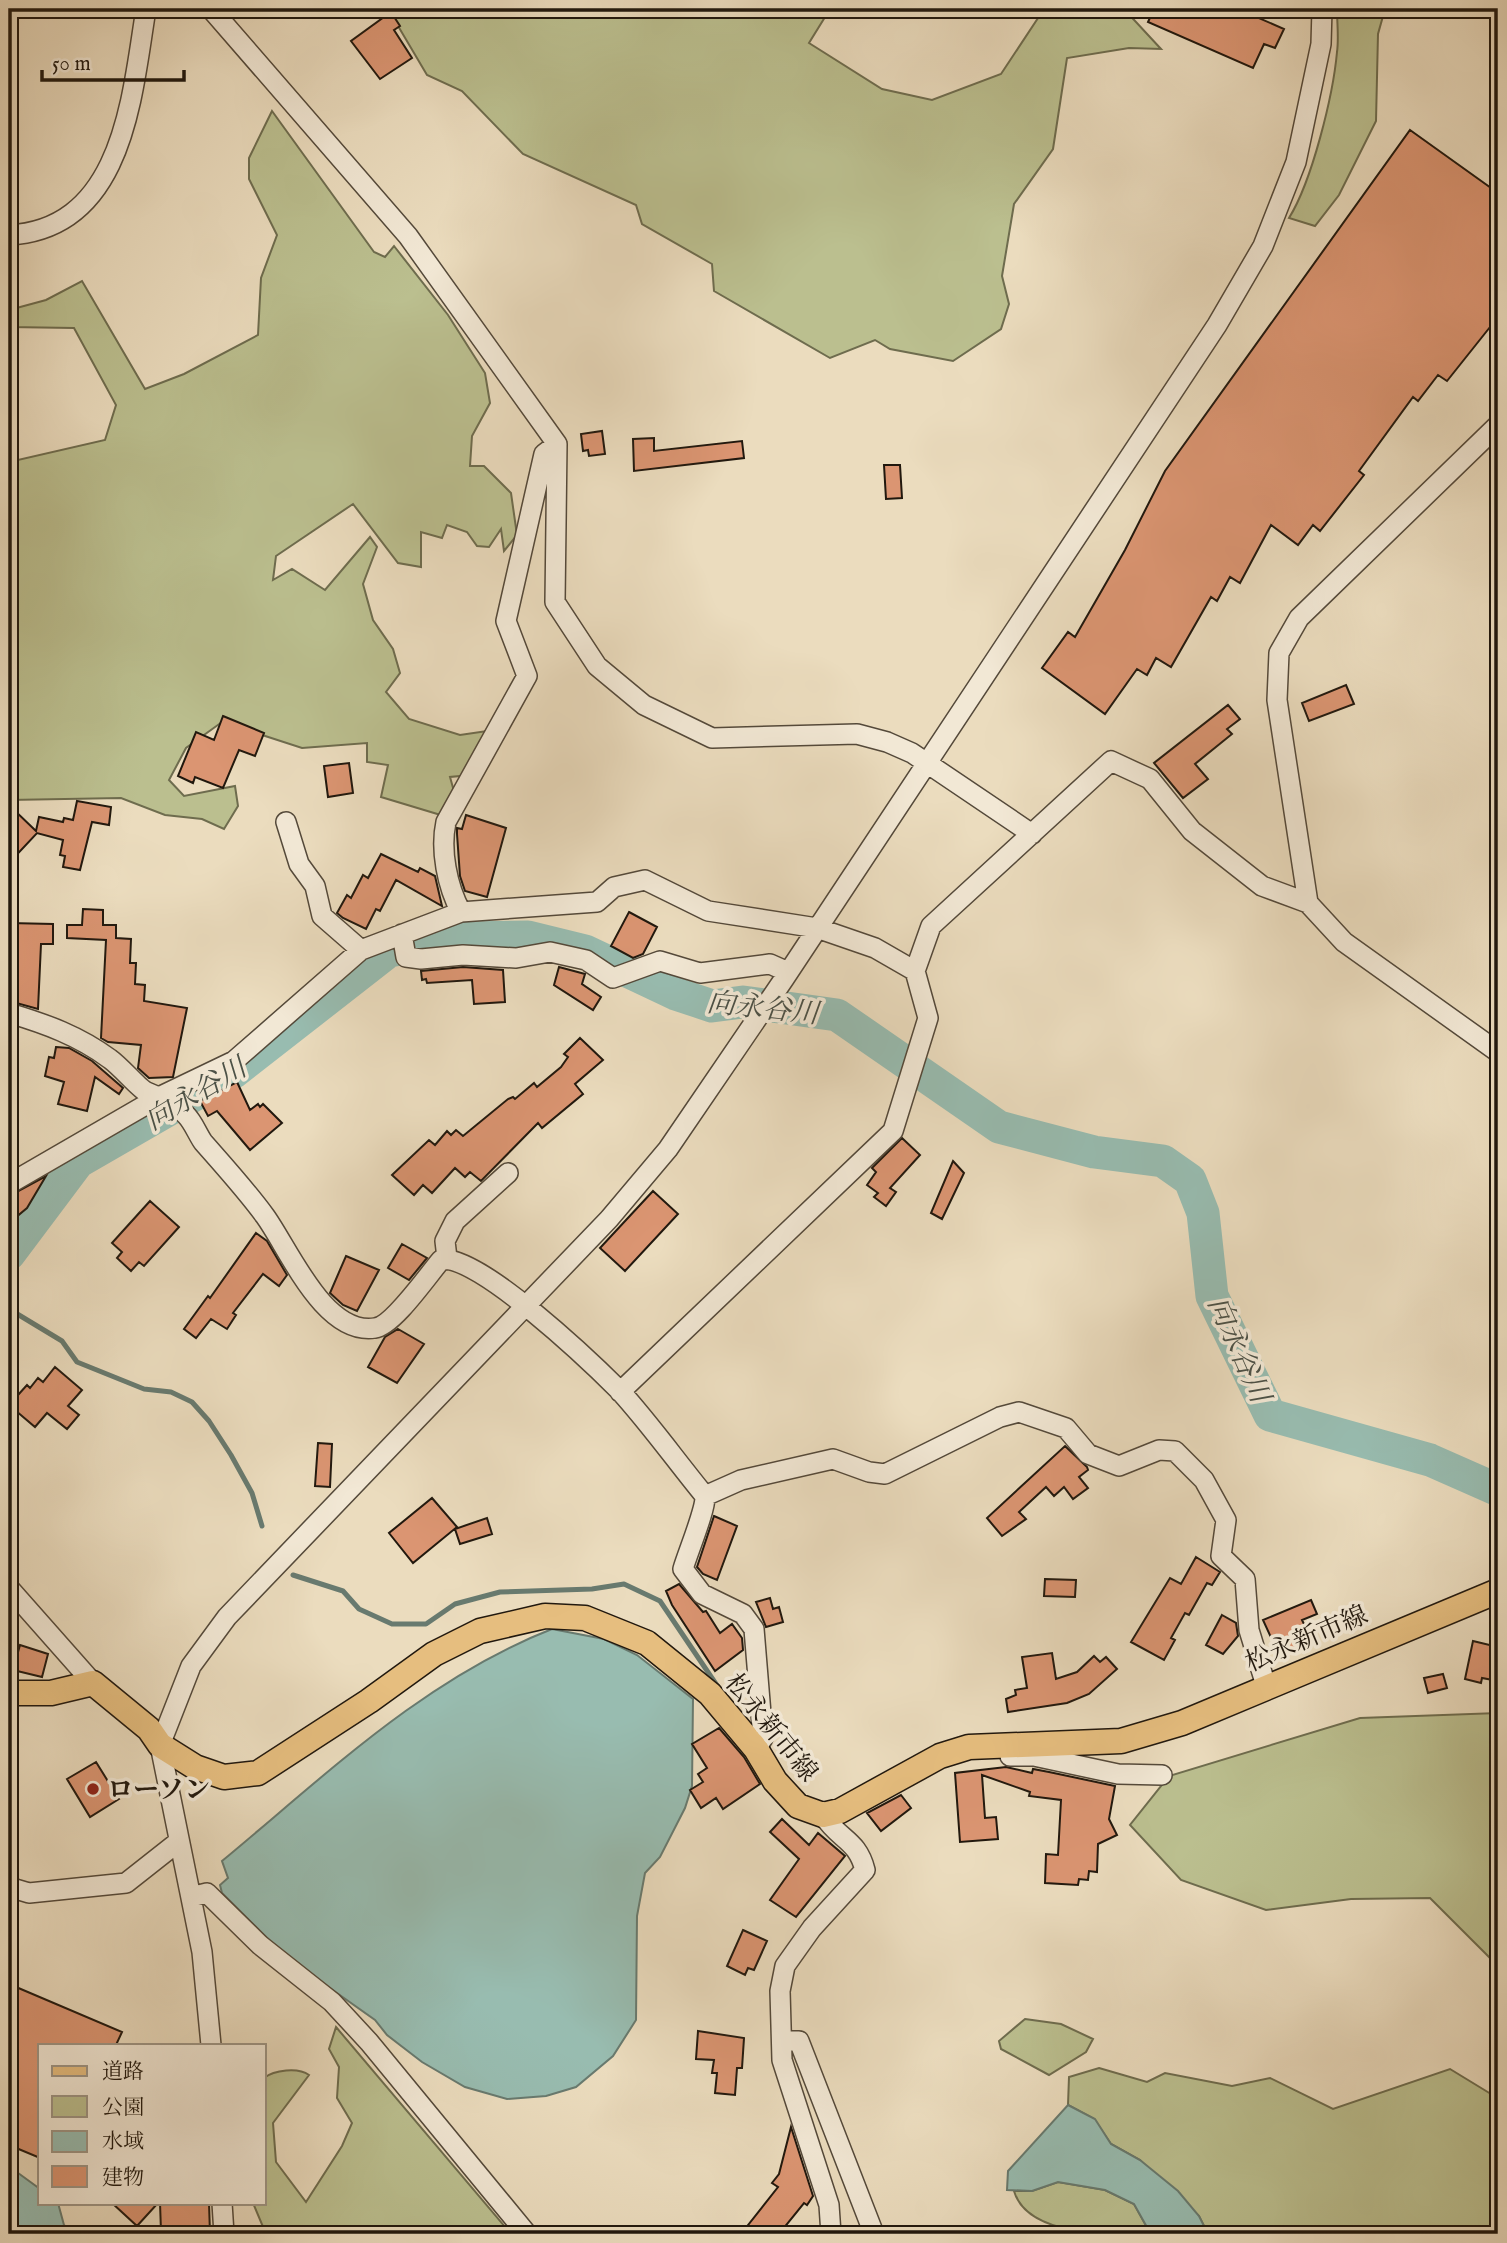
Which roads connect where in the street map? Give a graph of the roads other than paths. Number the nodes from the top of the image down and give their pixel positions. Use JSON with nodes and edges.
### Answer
{"nodes":[{"id":1,"x":146,"y":9,"type":"edge"},
{"id":2,"x":211,"y":9,"type":"edge"},
{"id":3,"x":1322,"y":9,"type":"edge"},
{"id":4,"x":9,"y":235,"type":"edge"},
{"id":5,"x":1498,"y":425,"type":"edge"},
{"id":6,"x":557,"y":444,"type":"junction"},
{"id":7,"x":928,"y":764,"type":"junction"},
{"id":8,"x":286,"y":822,"type":"dead end"},
{"id":9,"x":1032,"y":834,"type":"junction"},
{"id":10,"x":1308,"y":904,"type":"junction"},
{"id":11,"x":460,"y":912,"type":"junction"},
{"id":12,"x":817,"y":928,"type":"junction"},
{"id":13,"x":402,"y":934,"type":"junction"},
{"id":14,"x":361,"y":950,"type":"junction"},
{"id":15,"x":915,"y":971,"type":"junction"},
{"id":16,"x":786,"y":976,"type":"junction"},
{"id":17,"x":9,"y":1013,"type":"edge"},
{"id":18,"x":1498,"y":1052,"type":"edge"},
{"id":19,"x":161,"y":1096,"type":"junction"},
{"id":20,"x":508,"y":1172,"type":"dead end"},
{"id":21,"x":9,"y":1184,"type":"edge"},
{"id":22,"x":447,"y":1258,"type":"junction"},
{"id":23,"x":525,"y":1306,"type":"junction"},
{"id":24,"x":620,"y":1392,"type":"junction"},
{"id":25,"x":705,"y":1496,"type":"junction"},
{"id":26,"x":9,"y":1588,"type":"edge"},
{"id":27,"x":1498,"y":1591,"type":"edge"},
{"id":28,"x":93,"y":1683,"type":"junction"},
{"id":29,"x":1266,"y":1689,"type":"junction"},
{"id":30,"x":9,"y":1693,"type":"edge"},
{"id":31,"x":160,"y":1745,"type":"junction"},
{"id":32,"x":756,"y":1749,"type":"junction"},
{"id":33,"x":948,"y":1754,"type":"junction"},
{"id":34,"x":1162,"y":1775,"type":"dead end"},
{"id":35,"x":824,"y":1815,"type":"junction"},
{"id":36,"x":178,"y":1842,"type":"junction"},
{"id":37,"x":9,"y":1887,"type":"edge"},
{"id":38,"x":191,"y":1897,"type":"junction"},
{"id":39,"x":782,"y":2041,"type":"junction"},
{"id":40,"x":211,"y":2044,"type":"edge"},
{"id":41,"x":222,"y":2204,"type":"edge"},
{"id":42,"x":224,"y":2234,"type":"edge"},
{"id":43,"x":527,"y":2234,"type":"edge"},
{"id":44,"x":831,"y":2234,"type":"edge"},
{"id":45,"x":874,"y":2234,"type":"edge"}],
"edges":[{"from":1,"to":4,"type":"street"},
{"from":2,"to":6,"type":"street"},
{"from":3,"to":7,"type":"street"},
{"from":5,"to":10,"type":"street"},
{"from":6,"to":7,"type":"street"},
{"from":6,"to":11,"type":"street"},
{"from":7,"to":9,"type":"street"},
{"from":7,"to":12,"type":"street"},
{"from":8,"to":14,"type":"street"},
{"from":9,"to":10,"type":"street"},
{"from":9,"to":15,"type":"street"},
{"from":10,"to":18,"type":"street"},
{"from":11,"to":12,"type":"street"},
{"from":11,"to":13,"type":"street"},
{"from":12,"to":15,"type":"street"},
{"from":12,"to":16,"type":"street"},
{"from":13,"to":14,"type":"street"},
{"from":13,"to":16,"type":"street"},
{"from":14,"to":19,"type":"street"},
{"from":15,"to":24,"type":"street"},
{"from":16,"to":23,"type":"street"},
{"from":17,"to":19,"type":"street"},
{"from":19,"to":21,"type":"street"},
{"from":19,"to":22,"type":"street"},
{"from":20,"to":22,"type":"street"},
{"from":22,"to":23,"type":"street"},
{"from":23,"to":24,"type":"street"},
{"from":23,"to":31,"type":"street"},
{"from":24,"to":25,"type":"street"},
{"from":25,"to":29,"type":"street"},
{"from":25,"to":32,"type":"street"},
{"from":26,"to":28,"type":"street"},
{"from":27,"to":29,"type":"main road","name":"松永新市線"},
{"from":28,"to":30,"type":"main road"},
{"from":28,"to":31,"type":"main road","name":"松永新市線"},
{"from":29,"to":33,"type":"main road","name":"松永新市線"},
{"from":31,"to":32,"type":"main road","name":"松永新市線"},
{"from":31,"to":36,"type":"street"},
{"from":32,"to":35,"type":"main road","name":"松永新市線"},
{"from":33,"to":34,"type":"street"},
{"from":33,"to":35,"type":"main road","name":"松永新市線"},
{"from":35,"to":39,"type":"street"},
{"from":36,"to":37,"type":"street"},
{"from":36,"to":38,"type":"street"},
{"from":38,"to":40,"type":"street"},
{"from":38,"to":43,"type":"street"},
{"from":39,"to":44,"type":"street"},
{"from":39,"to":45,"type":"street"},
{"from":41,"to":42,"type":"street"}]}
